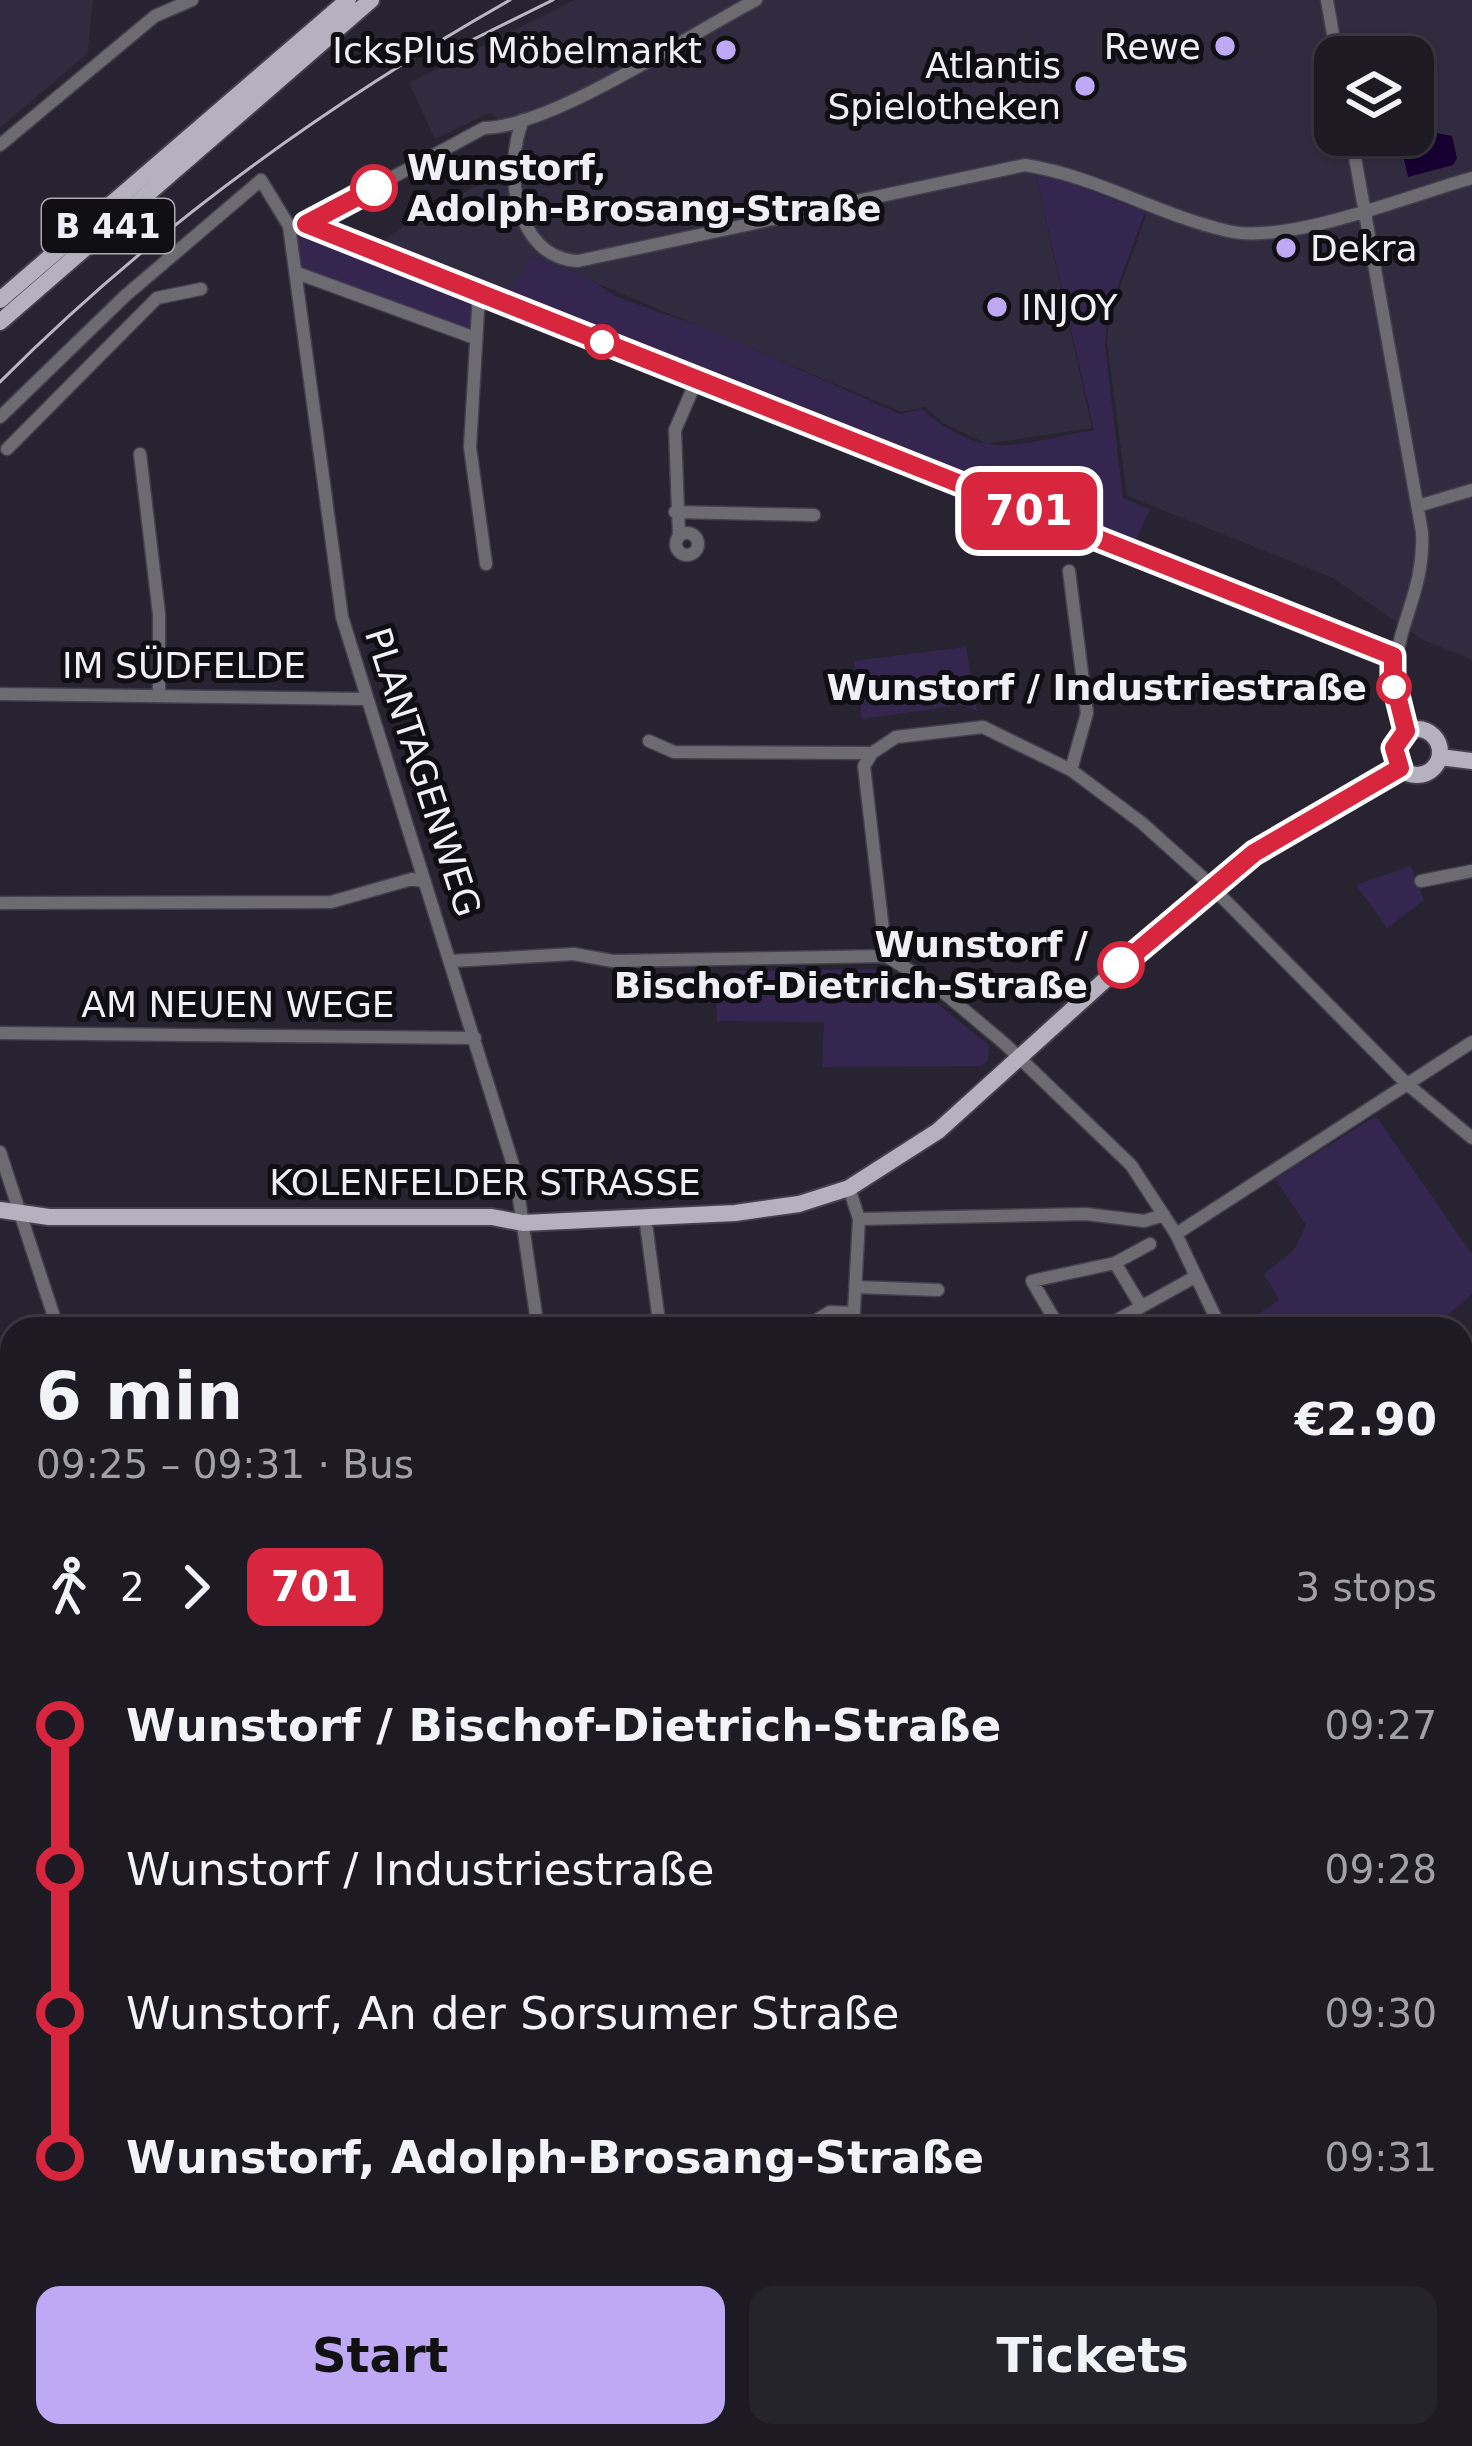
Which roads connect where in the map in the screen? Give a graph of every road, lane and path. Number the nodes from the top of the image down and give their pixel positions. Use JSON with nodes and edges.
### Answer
{"nodes":[{"id":1,"x":192,"y":0,"type":"edge"},
{"id":2,"x":348,"y":0,"type":"edge"},
{"id":3,"x":371,"y":0,"type":"edge"},
{"id":4,"x":757,"y":0,"type":"edge"},
{"id":5,"x":1327,"y":0,"type":"edge"},
{"id":6,"x":1333,"y":36,"type":"edge"},
{"id":7,"x":523,"y":120,"type":"junction"},
{"id":8,"x":214,"y":127,"type":"junction"},
{"id":9,"x":0,"y":145,"type":"edge"},
{"id":10,"x":1355,"y":156,"type":"edge"},
{"id":11,"x":1472,"y":178,"type":"edge"},
{"id":12,"x":1366,"y":212,"type":"junction"},
{"id":13,"x":160,"y":266,"type":"junction"},
{"id":14,"x":297,"y":273,"type":"junction"},
{"id":15,"x":201,"y":289,"type":"dead end"},
{"id":16,"x":171,"y":293,"type":"junction"},
{"id":17,"x":479,"y":293,"type":"junction"},
{"id":18,"x":0,"y":300,"type":"edge"},
{"id":19,"x":0,"y":322,"type":"edge"},
{"id":20,"x":475,"y":338,"type":"junction"},
{"id":21,"x":697,"y":379,"type":"junction"},
{"id":22,"x":0,"y":417,"type":"edge"},
{"id":23,"x":7,"y":449,"type":"dead end"},
{"id":24,"x":140,"y":454,"type":"dead end"},
{"id":25,"x":1472,"y":490,"type":"edge"},
{"id":26,"x":1418,"y":506,"type":"junction"},
{"id":27,"x":675,"y":512,"type":"junction"},
{"id":28,"x":814,"y":515,"type":"dead end"},
{"id":29,"x":679,"y":536,"type":"dead end"},
{"id":30,"x":486,"y":564,"type":"dead end"},
{"id":31,"x":1069,"y":571,"type":"dead end"},
{"id":32,"x":1393,"y":656,"type":"junction"},
{"id":33,"x":0,"y":694,"type":"edge"},
{"id":34,"x":159,"y":694,"type":"junction"},
{"id":35,"x":367,"y":699,"type":"junction"},
{"id":36,"x":1406,"y":731,"type":"junction"},
{"id":37,"x":649,"y":740,"type":"dead end"},
{"id":38,"x":872,"y":753,"type":"junction"},
{"id":39,"x":1440,"y":757,"type":"junction"},
{"id":40,"x":1472,"y":760,"type":"edge"},
{"id":41,"x":1400,"y":768,"type":"junction"},
{"id":42,"x":1071,"y":770,"type":"junction"},
{"id":43,"x":1472,"y":871,"type":"edge"},
{"id":44,"x":425,"y":881,"type":"junction"},
{"id":45,"x":1421,"y":881,"type":"dead end"},
{"id":46,"x":1210,"y":885,"type":"junction"},
{"id":47,"x":0,"y":903,"type":"edge"},
{"id":48,"x":886,"y":956,"type":"junction"},
{"id":49,"x":451,"y":961,"type":"junction"},
{"id":50,"x":0,"y":1033,"type":"edge"},
{"id":51,"x":475,"y":1038,"type":"junction"},
{"id":52,"x":1472,"y":1042,"type":"edge"},
{"id":53,"x":1019,"y":1057,"type":"junction"},
{"id":54,"x":1407,"y":1084,"type":"junction"},
{"id":55,"x":1472,"y":1138,"type":"edge"},
{"id":56,"x":0,"y":1152,"type":"edge"},
{"id":57,"x":849,"y":1188,"type":"junction"},
{"id":58,"x":0,"y":1210,"type":"edge"},
{"id":59,"x":20,"y":1215,"type":"junction"},
{"id":60,"x":1164,"y":1215,"type":"junction"},
{"id":61,"x":645,"y":1216,"type":"junction"},
{"id":62,"x":859,"y":1219,"type":"junction"},
{"id":63,"x":523,"y":1223,"type":"junction"},
{"id":64,"x":1176,"y":1234,"type":"junction"},
{"id":65,"x":1150,"y":1244,"type":"dead end"},
{"id":66,"x":1115,"y":1263,"type":"junction"},
{"id":67,"x":1193,"y":1278,"type":"junction"},
{"id":68,"x":856,"y":1287,"type":"junction"},
{"id":69,"x":938,"y":1290,"type":"dead end"},
{"id":70,"x":1141,"y":1306,"type":"junction"},
{"id":71,"x":854,"y":1313,"type":"junction"},
{"id":72,"x":54,"y":1317,"type":"edge"},
{"id":73,"x":536,"y":1317,"type":"edge"},
{"id":74,"x":658,"y":1317,"type":"edge"},
{"id":75,"x":819,"y":1317,"type":"edge"},
{"id":76,"x":854,"y":1317,"type":"edge"},
{"id":77,"x":1053,"y":1317,"type":"edge"},
{"id":78,"x":1122,"y":1317,"type":"edge"},
{"id":79,"x":1214,"y":1317,"type":"edge"}],
"edges":[{"from":1,"to":9,"type":"street"},
{"from":2,"to":8,"type":"main road","number":"B 441"},
{"from":3,"to":8,"type":"main road","number":"B 441"},
{"from":4,"to":7,"type":"street"},
{"from":5,"to":6,"type":"street"},
{"from":7,"to":12,"type":"street"},
{"from":7,"to":17,"type":"street"},
{"from":8,"to":18,"type":"main road","number":"B 441"},
{"from":8,"to":19,"type":"main road","number":"B 441"},
{"from":10,"to":12,"type":"street"},
{"from":11,"to":12,"type":"street"},
{"from":12,"to":26,"type":"street"},
{"from":13,"to":14,"type":"street","name":"PLANTAGENWEG"},
{"from":13,"to":16,"type":"street"},
{"from":13,"to":22,"type":"street"},
{"from":14,"to":20,"type":"street"},
{"from":14,"to":35,"type":"street","name":"PLANTAGENWEG"},
{"from":15,"to":16,"type":"street"},
{"from":16,"to":23,"type":"street"},
{"from":17,"to":20,"type":"street"},
{"from":17,"to":21,"type":"street"},
{"from":20,"to":30,"type":"street"},
{"from":21,"to":27,"type":"street"},
{"from":21,"to":32,"type":"street"},
{"from":24,"to":34,"type":"street"},
{"from":25,"to":26,"type":"street"},
{"from":26,"to":32,"type":"street"},
{"from":27,"to":28,"type":"street"},
{"from":27,"to":29,"type":"street"},
{"from":31,"to":42,"type":"street"},
{"from":32,"to":36,"type":"street"},
{"from":33,"to":34,"type":"street","name":"IM SÜDFELDE"},
{"from":34,"to":35,"type":"street","name":"IM SÜDFELDE"},
{"from":35,"to":44,"type":"street","name":"PLANTAGENWEG"},
{"from":36,"to":39,"type":"main road"},
{"from":36,"to":41,"type":"main road"},
{"from":37,"to":38,"type":"street"},
{"from":38,"to":42,"type":"street"},
{"from":38,"to":48,"type":"street"},
{"from":39,"to":40,"type":"main road"},
{"from":39,"to":41,"type":"main road"},
{"from":41,"to":46,"type":"main road","name":"KOLENFELDER STRASSE"},
{"from":42,"to":46,"type":"street"},
{"from":43,"to":45,"type":"street"},
{"from":44,"to":47,"type":"street"},
{"from":44,"to":49,"type":"street","name":"PLANTAGENWEG"},
{"from":46,"to":53,"type":"main road","name":"KOLENFELDER STRASSE"},
{"from":46,"to":54,"type":"street"},
{"from":48,"to":49,"type":"street"},
{"from":48,"to":53,"type":"street"},
{"from":49,"to":51,"type":"street","name":"PLANTAGENWEG"},
{"from":50,"to":51,"type":"street","name":"AM NEUEN WEGE"},
{"from":51,"to":63,"type":"street","name":"PLANTAGENWEG"},
{"from":52,"to":54,"type":"street"},
{"from":53,"to":57,"type":"main road","name":"KOLENFELDER STRASSE"},
{"from":53,"to":60,"type":"street"},
{"from":54,"to":55,"type":"street"},
{"from":54,"to":64,"type":"street"},
{"from":56,"to":59,"type":"street"},
{"from":57,"to":61,"type":"main road","name":"KOLENFELDER STRASSE"},
{"from":57,"to":62,"type":"street"},
{"from":58,"to":59,"type":"main road","name":"KOLENFELDER STRASSE"},
{"from":59,"to":63,"type":"main road","name":"KOLENFELDER STRASSE"},
{"from":59,"to":72,"type":"street"},
{"from":60,"to":62,"type":"street"},
{"from":60,"to":64,"type":"street"},
{"from":61,"to":63,"type":"main road","name":"KOLENFELDER STRASSE"},
{"from":61,"to":74,"type":"street"},
{"from":62,"to":68,"type":"street"},
{"from":63,"to":73,"type":"street","name":"PLANTAGENWEG"},
{"from":64,"to":67,"type":"street"},
{"from":65,"to":66,"type":"street"},
{"from":66,"to":70,"type":"street"},
{"from":66,"to":77,"type":"street"},
{"from":67,"to":70,"type":"street"},
{"from":67,"to":79,"type":"street"},
{"from":68,"to":69,"type":"street"},
{"from":68,"to":71,"type":"street"},
{"from":70,"to":78,"type":"street"},
{"from":71,"to":75,"type":"street"},
{"from":71,"to":76,"type":"street"}]}
